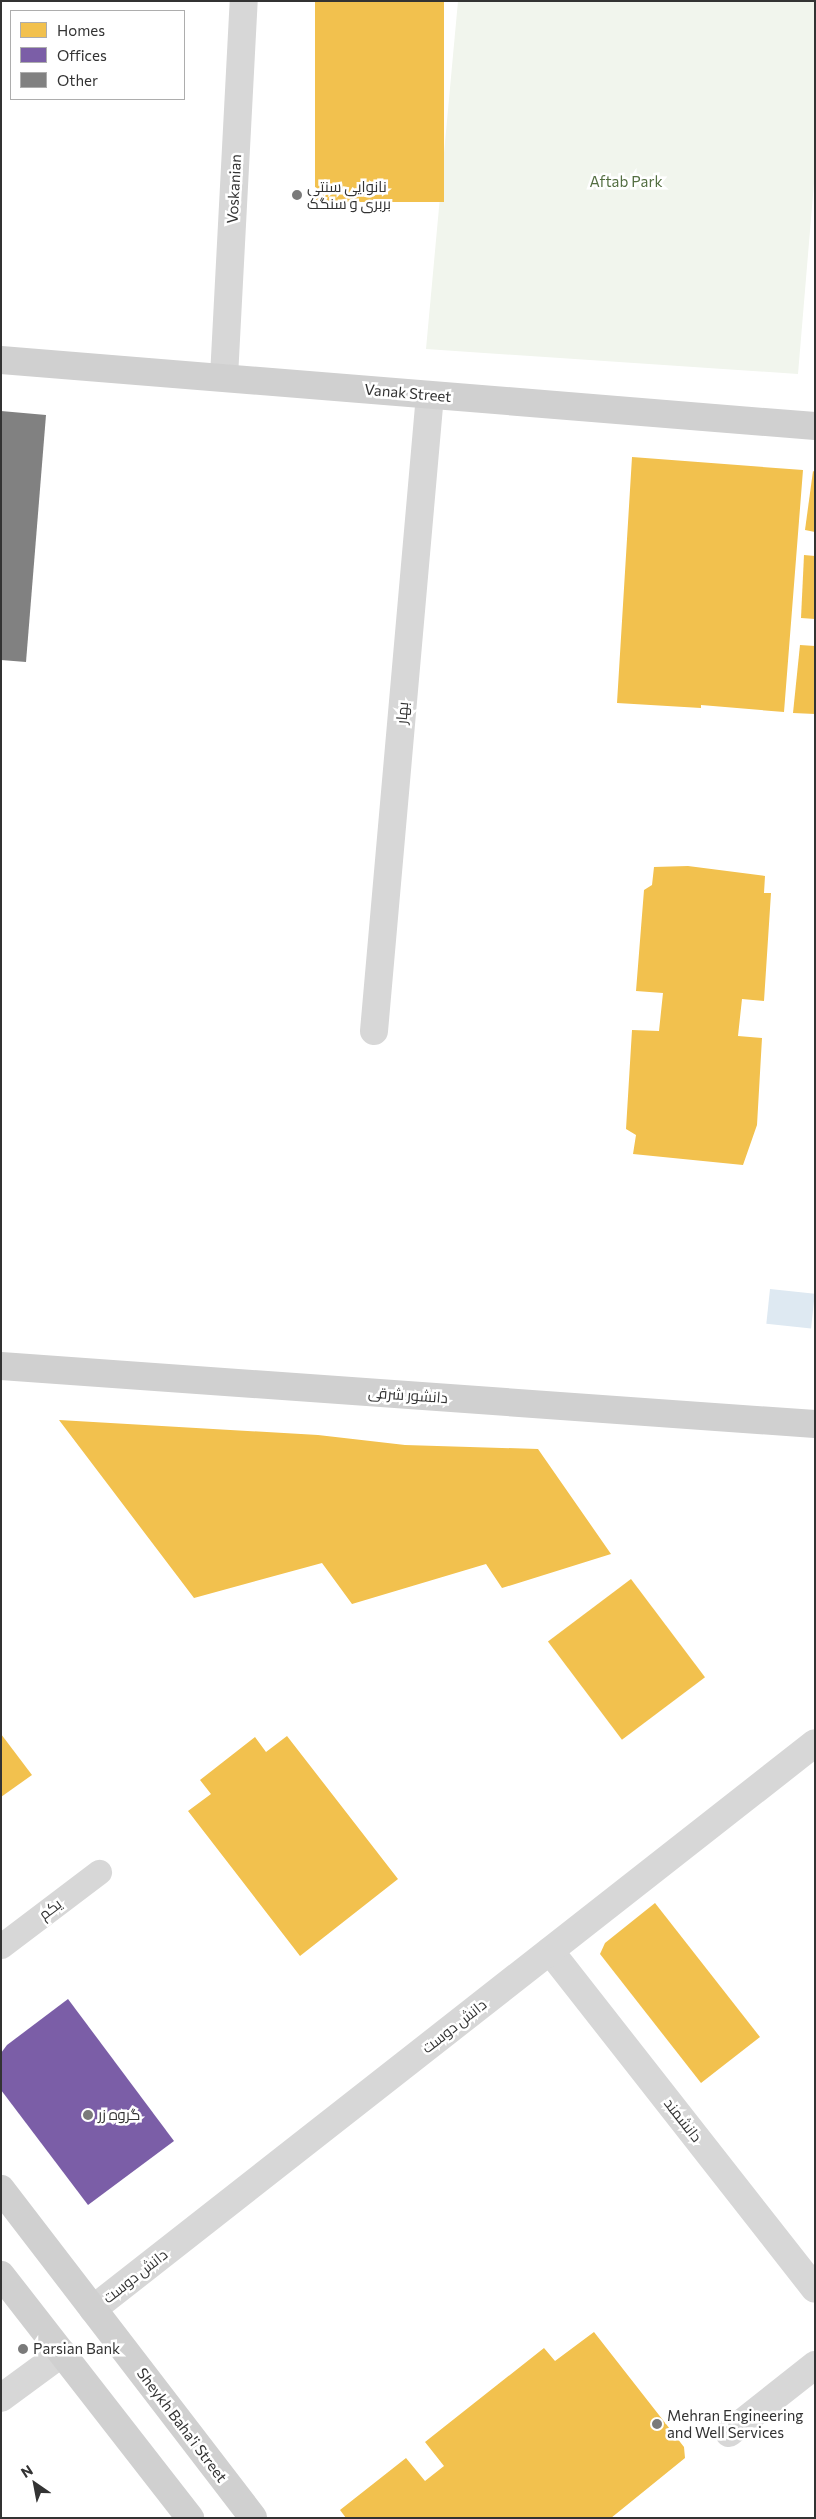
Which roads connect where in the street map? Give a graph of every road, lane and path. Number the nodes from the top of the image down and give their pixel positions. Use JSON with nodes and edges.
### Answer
{"nodes":[{"id":1,"x":244,"y":1,"type":"edge"},
{"id":2,"x":1,"y":360,"type":"edge"},
{"id":3,"x":224,"y":377,"type":"junction"},
{"id":4,"x":430,"y":396,"type":"junction"},
{"id":5,"x":815,"y":426,"type":"edge"},
{"id":6,"x":374,"y":1031,"type":"dead end"},
{"id":7,"x":1,"y":1366,"type":"edge"},
{"id":8,"x":815,"y":1424,"type":"edge"},
{"id":9,"x":815,"y":1743,"type":"edge"},
{"id":10,"x":99,"y":1872,"type":"dead end"},
{"id":11,"x":1,"y":1946,"type":"edge"},
{"id":12,"x":550,"y":1951,"type":"junction"},
{"id":13,"x":1,"y":2189,"type":"edge"},
{"id":14,"x":1,"y":2275,"type":"edge"},
{"id":15,"x":815,"y":2289,"type":"edge"},
{"id":16,"x":93,"y":2309,"type":"junction"},
{"id":17,"x":62,"y":2353,"type":"junction"},
{"id":18,"x":815,"y":2365,"type":"edge"},
{"id":19,"x":1,"y":2398,"type":"edge"},
{"id":20,"x":729,"y":2433,"type":"dead end"},
{"id":21,"x":190,"y":2518,"type":"edge"},
{"id":22,"x":253,"y":2518,"type":"edge"}],
"edges":[{"from":1,"to":3,"type":"street","name":"Voskanian"},
{"from":2,"to":3,"type":"main road","name":"Vanak Street"},
{"from":3,"to":4,"type":"main road","name":"Vanak Street"},
{"from":4,"to":5,"type":"main road","name":"Vanak Street"},
{"from":4,"to":6,"type":"street","name":"بهار"},
{"from":7,"to":8,"type":"main road","name":"دانشور شرقی"},
{"from":9,"to":12,"type":"street","name":"دانش دوست"},
{"from":10,"to":11,"type":"lane","name":"یکم"},
{"from":12,"to":15,"type":"street","name":"دانشمند"},
{"from":12,"to":16,"type":"street","name":"دانش دوست"},
{"from":13,"to":16,"type":"main road","name":"Sheykh Baha'i Street"},
{"from":14,"to":17,"type":"main road"},
{"from":16,"to":22,"type":"main road","name":"Sheykh Baha'i Street"},
{"from":17,"to":19,"type":"street"},
{"from":17,"to":21,"type":"main road"},
{"from":18,"to":20,"type":"street"}]}
